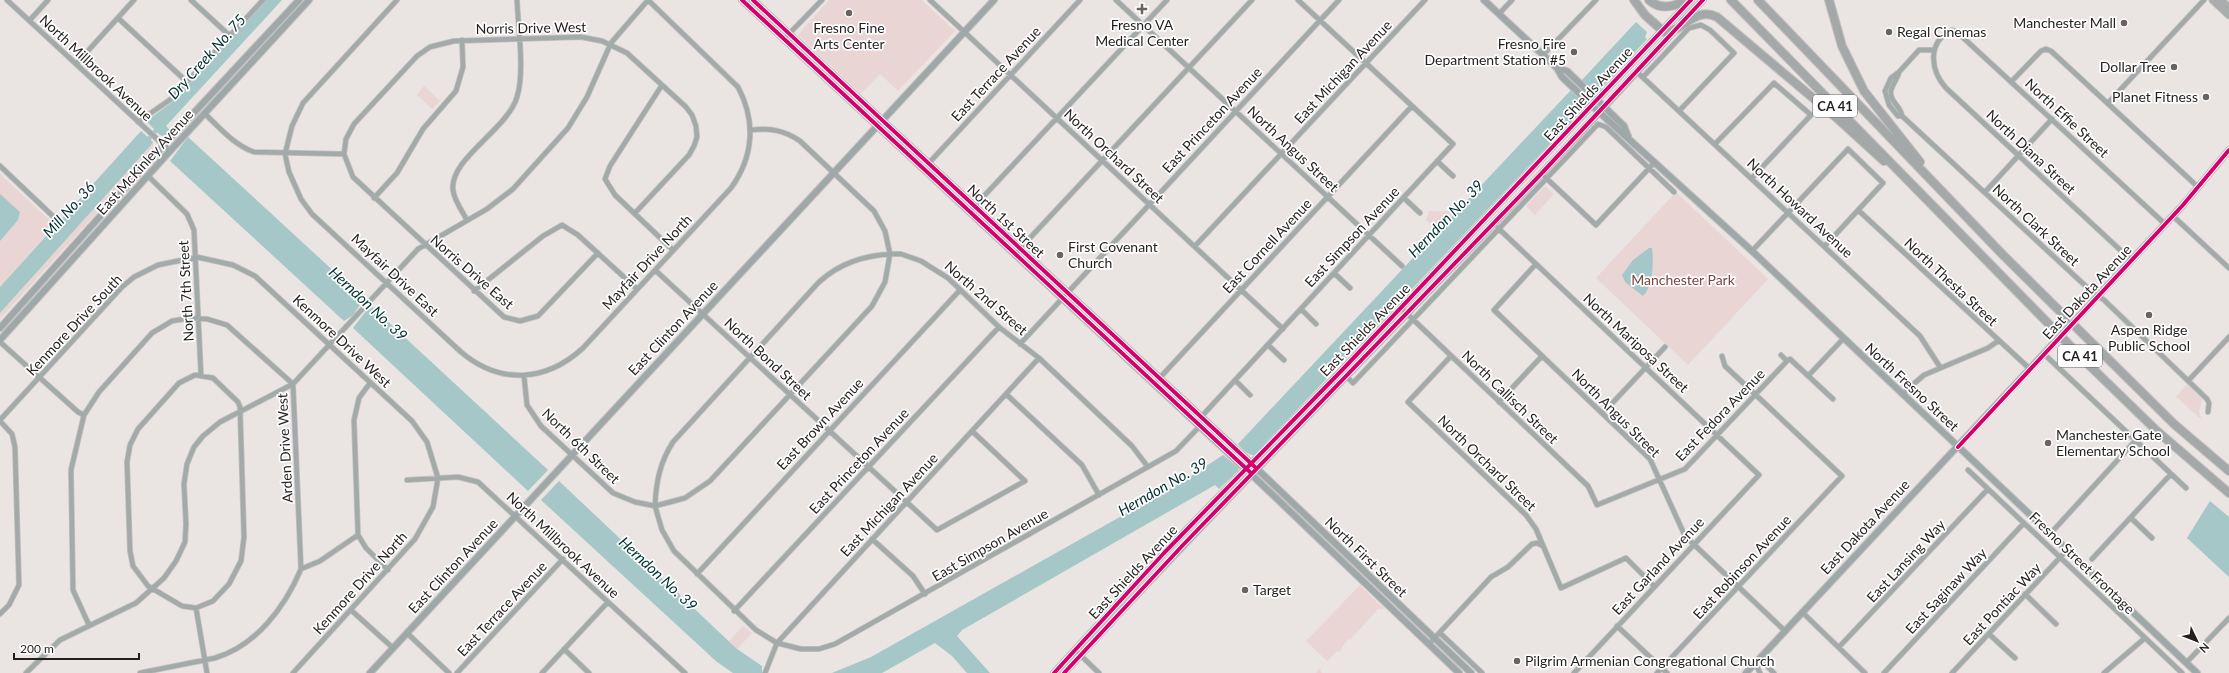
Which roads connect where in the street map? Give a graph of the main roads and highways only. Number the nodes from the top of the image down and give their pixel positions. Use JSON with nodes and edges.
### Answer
{"nodes":[{"id":1,"x":299,"y":0,"type":"edge"},
{"id":2,"x":309,"y":0,"type":"edge"},
{"id":3,"x":742,"y":0,"type":"edge"},
{"id":4,"x":753,"y":0,"type":"edge"},
{"id":5,"x":994,"y":0,"type":"edge"},
{"id":6,"x":1484,"y":0,"type":"edge"},
{"id":7,"x":1634,"y":0,"type":"edge"},
{"id":8,"x":1649,"y":0,"type":"edge"},
{"id":9,"x":1686,"y":0,"type":"edge"},
{"id":10,"x":1691,"y":0,"type":"edge"},
{"id":11,"x":1703,"y":0,"type":"edge"},
{"id":12,"x":1731,"y":0,"type":"edge"},
{"id":13,"x":1758,"y":0,"type":"edge"},
{"id":14,"x":1829,"y":0,"type":"edge"},
{"id":15,"x":2213,"y":0,"type":"edge"},
{"id":16,"x":2221,"y":0,"type":"edge"},
{"id":17,"x":2227,"y":0,"type":"edge"},
{"id":18,"x":2229,"y":2,"type":"edge"},
{"id":19,"x":2229,"y":8,"type":"edge"},
{"id":20,"x":2229,"y":15,"type":"edge"},
{"id":21,"x":1676,"y":29,"type":"junction"},
{"id":22,"x":1662,"y":31,"type":"junction"},
{"id":23,"x":235,"y":69,"type":"junction"},
{"id":24,"x":1595,"y":103,"type":"junction"},
{"id":25,"x":1602,"y":110,"type":"junction"},
{"id":26,"x":204,"y":113,"type":"junction"},
{"id":27,"x":882,"y":120,"type":"junction"},
{"id":28,"x":876,"y":126,"type":"junction"},
{"id":29,"x":1564,"y":136,"type":"junction"},
{"id":30,"x":2229,"y":150,"type":"edge"},
{"id":31,"x":928,"y":164,"type":"junction"},
{"id":32,"x":930,"y":176,"type":"junction"},
{"id":33,"x":1544,"y":176,"type":"junction"},
{"id":34,"x":118,"y":198,"type":"junction"},
{"id":35,"x":1953,"y":201,"type":"junction"},
{"id":36,"x":1939,"y":212,"type":"junction"},
{"id":37,"x":98,"y":232,"type":"junction"},
{"id":38,"x":0,"y":328,"type":"edge"},
{"id":39,"x":0,"y":341,"type":"edge"},
{"id":40,"x":1166,"y":394,"type":"junction"},
{"id":41,"x":1201,"y":417,"type":"junction"},
{"id":42,"x":1958,"y":447,"type":"junction"},
{"id":43,"x":1245,"y":458,"type":"joint"},
{"id":44,"x":1240,"y":463,"type":"joint"},
{"id":45,"x":1252,"y":464,"type":"junction"},
{"id":46,"x":1246,"y":469,"type":"junction"},
{"id":47,"x":1257,"y":469,"type":"junction"},
{"id":48,"x":2229,"y":471,"type":"edge"},
{"id":49,"x":1252,"y":475,"type":"junction"},
{"id":50,"x":2229,"y":493,"type":"edge"},
{"id":51,"x":1312,"y":532,"type":"junction"},
{"id":52,"x":1338,"y":546,"type":"junction"},
{"id":53,"x":370,"y":673,"type":"edge"},
{"id":54,"x":1054,"y":673,"type":"edge"},
{"id":55,"x":1064,"y":673,"type":"edge"},
{"id":56,"x":1459,"y":673,"type":"edge"},
{"id":57,"x":1470,"y":673,"type":"edge"},
{"id":58,"x":1746,"y":673,"type":"edge"},
{"id":59,"x":2197,"y":673,"type":"edge"}],
"edges":[{"from":1,"to":23,"type":"main road","name":"East McKinley Avenue"},
{"from":2,"to":26,"type":"main road","name":"East McKinley Avenue"},
{"from":3,"to":28,"type":"main road","name":"North 1st Street"},
{"from":4,"to":27,"type":"main road","name":"North 1st Street"},
{"from":5,"to":27,"type":"main road","name":"East Clinton Avenue"},
{"from":6,"to":24,"type":"main road","name":"North Fresno Street"},
{"from":7,"to":22,"type":"highway"},
{"from":8,"to":9,"type":"highway"},
{"from":10,"to":22,"type":"main road","name":"East Shields Avenue"},
{"from":11,"to":21,"type":"main road","name":"East Shields Avenue"},
{"from":12,"to":36,"type":"highway","number":"CA 41"},
{"from":13,"to":35,"type":"highway","number":"CA 41"},
{"from":14,"to":35,"type":"highway"},
{"from":15,"to":20,"type":"main road"},
{"from":16,"to":19,"type":"main road"},
{"from":17,"to":18,"type":"main road"},
{"from":21,"to":22,"type":"highway"},
{"from":21,"to":25,"type":"main road","name":"East Shields Avenue"},
{"from":21,"to":36,"type":"highway"},
{"from":22,"to":24,"type":"main road","name":"East Shields Avenue"},
{"from":23,"to":26,"type":"main road"},
{"from":23,"to":34,"type":"main road","name":"East McKinley Avenue"},
{"from":24,"to":25,"type":"main road","name":"North Fresno Street"},
{"from":24,"to":29,"type":"main road","name":"East Shields Avenue"},
{"from":25,"to":33,"type":"main road","name":"East Shields Avenue"},
{"from":25,"to":42,"type":"main road","name":"North Fresno Street"},
{"from":26,"to":37,"type":"main road","name":"East McKinley Avenue"},
{"from":27,"to":28,"type":"main road","name":"East Clinton Avenue"},
{"from":27,"to":31,"type":"main road","name":"North 1st Street"},
{"from":28,"to":32,"type":"main road","name":"North 1st Street"},
{"from":28,"to":53,"type":"main road","name":"East Clinton Avenue"},
{"from":29,"to":33,"type":"main road"},
{"from":29,"to":45,"type":"main road","name":"East Shields Avenue"},
{"from":30,"to":42,"type":"main road","name":"East Dakota Avenue","bridge":true},
{"from":31,"to":32,"type":"main road"},
{"from":31,"to":41,"type":"main road","name":"North 1st Street"},
{"from":32,"to":40,"type":"main road","name":"North 1st Street"},
{"from":33,"to":47,"type":"main road","name":"East Shields Avenue"},
{"from":34,"to":37,"type":"main road"},
{"from":34,"to":38,"type":"main road","name":"East McKinley Avenue"},
{"from":35,"to":48,"type":"highway","number":"CA 41"},
{"from":36,"to":50,"type":"highway","number":"CA 41"},
{"from":37,"to":39,"type":"main road","name":"East McKinley Avenue"},
{"from":40,"to":41,"type":"main road"},
{"from":40,"to":44,"type":"main road","name":"North 1st Street"},
{"from":41,"to":43,"type":"main road","name":"North 1st Street"},
{"from":42,"to":58,"type":"main road","name":"East Dakota Avenue"},
{"from":42,"to":59,"type":"main road","name":"North Fresno Street"},
{"from":43,"to":45,"type":"main road","name":"North First Street"},
{"from":44,"to":46,"type":"main road","name":"North First Street"},
{"from":45,"to":46,"type":"main road","name":"East Shields Avenue"},
{"from":45,"to":47,"type":"main road","name":"North First Street"},
{"from":46,"to":49,"type":"main road","name":"North First Street"},
{"from":46,"to":54,"type":"main road","name":"East Shields Avenue"},
{"from":47,"to":49,"type":"main road","name":"East Shields Avenue"},
{"from":47,"to":52,"type":"main road","name":"North First Street"},
{"from":49,"to":51,"type":"main road","name":"North First Street"},
{"from":49,"to":55,"type":"main road","name":"East Shields Avenue"},
{"from":51,"to":52,"type":"main road"},
{"from":51,"to":56,"type":"main road","name":"North First Street"},
{"from":52,"to":57,"type":"main road","name":"North First Street"}]}
